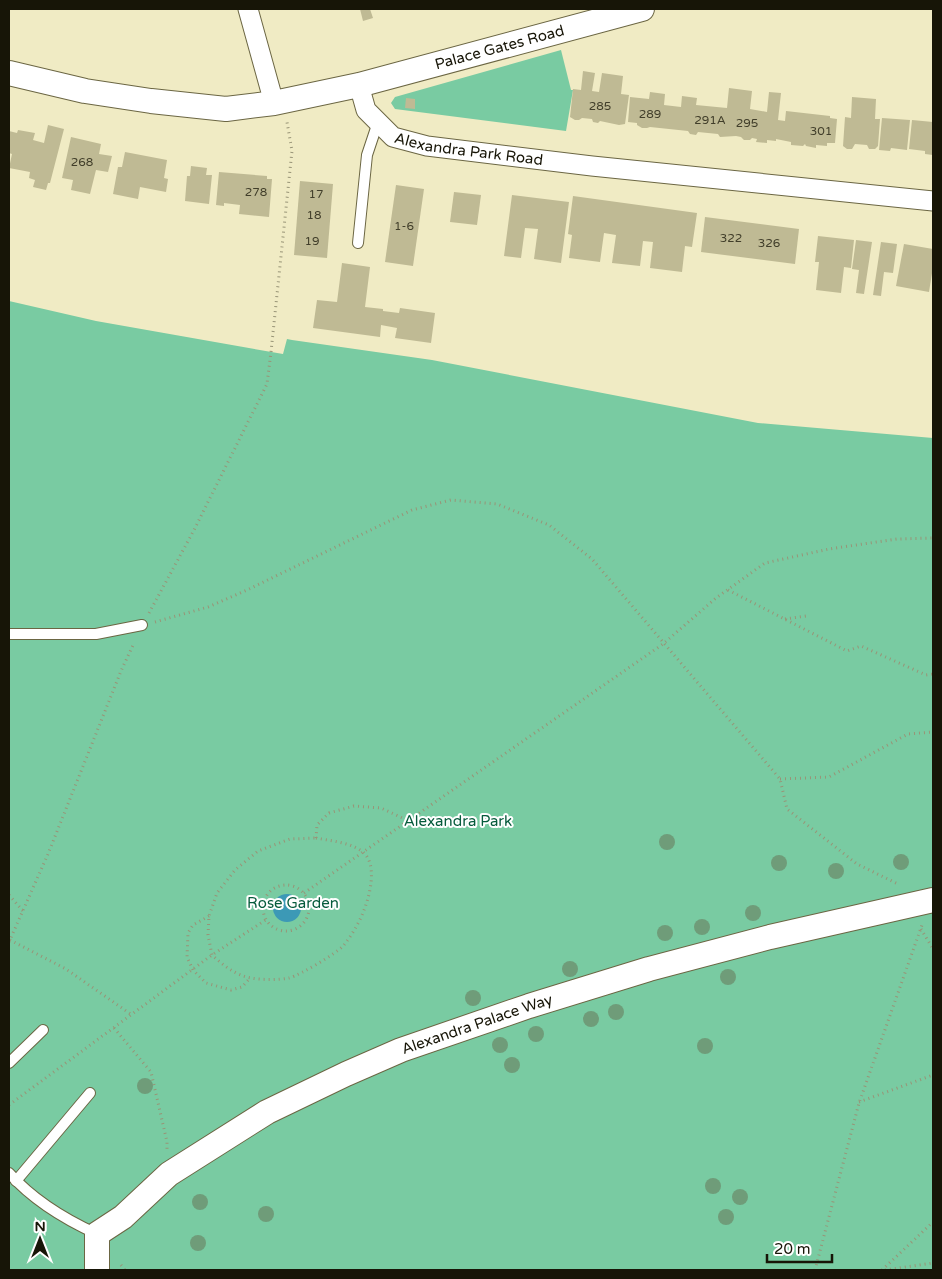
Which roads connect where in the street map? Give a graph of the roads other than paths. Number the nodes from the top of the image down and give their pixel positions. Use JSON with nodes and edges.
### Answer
{"nodes":[{"id":1,"x":248,"y":9,"type":"edge"},
{"id":2,"x":642,"y":9,"type":"edge"},
{"id":3,"x":9,"y":73,"type":"edge"},
{"id":4,"x":359,"y":85,"type":"junction"},
{"id":5,"x":281,"y":112,"type":"junction"},
{"id":6,"x":378,"y":122,"type":"junction"},
{"id":7,"x":933,"y":201,"type":"edge"},
{"id":8,"x":358,"y":243,"type":"dead end"},
{"id":9,"x":142,"y":625,"type":"road end"},
{"id":10,"x":9,"y":634,"type":"edge"},
{"id":11,"x":931,"y":900,"type":"edge"},
{"id":12,"x":43,"y":1030,"type":"dead end"},
{"id":13,"x":9,"y":1063,"type":"edge"},
{"id":14,"x":90,"y":1093,"type":"dead end"},
{"id":15,"x":12,"y":1177,"type":"edge"},
{"id":16,"x":97,"y":1234,"type":"junction"},
{"id":17,"x":97,"y":1270,"type":"edge"}],
"edges":[{"from":1,"to":5,"type":"street"},
{"from":2,"to":4,"type":"street","name":"Palace Gates Road"},
{"from":3,"to":5,"type":"street"},
{"from":4,"to":5,"type":"street"},
{"from":4,"to":6,"type":"street","name":"Alexandra Park Road"},
{"from":6,"to":7,"type":"street","name":"Alexandra Park Road"},
{"from":6,"to":8,"type":"lane"},
{"from":9,"to":10,"type":"lane"},
{"from":11,"to":16,"type":"street","name":"Alexandra Palace Way"},
{"from":12,"to":13,"type":"lane"},
{"from":14,"to":15,"type":"lane"},
{"from":15,"to":16,"type":"lane"},
{"from":16,"to":17,"type":"street"}]}
